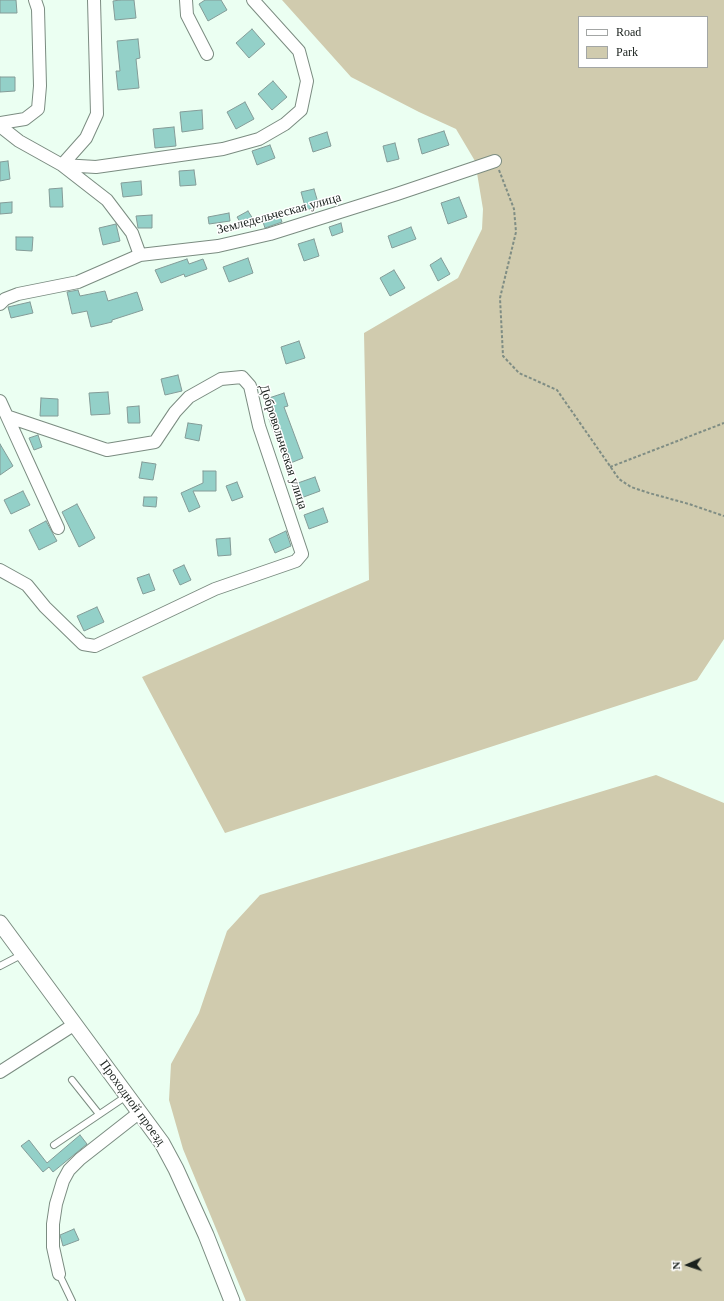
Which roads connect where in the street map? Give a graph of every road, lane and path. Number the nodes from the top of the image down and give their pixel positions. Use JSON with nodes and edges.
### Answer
{"nodes":[{"id":1,"x":35,"y":0,"type":"edge"},
{"id":2,"x":94,"y":0,"type":"edge"},
{"id":3,"x":186,"y":0,"type":"edge"},
{"id":4,"x":253,"y":0,"type":"edge"},
{"id":5,"x":207,"y":54,"type":"dead end"},
{"id":6,"x":0,"y":123,"type":"edge"},
{"id":7,"x":0,"y":126,"type":"edge"},
{"id":8,"x":495,"y":161,"type":"joint"},
{"id":9,"x":62,"y":164,"type":"junction"},
{"id":10,"x":140,"y":255,"type":"junction"},
{"id":11,"x":0,"y":304,"type":"edge"},
{"id":12,"x":0,"y":401,"type":"edge"},
{"id":13,"x":9,"y":417,"type":"junction"},
{"id":14,"x":724,"y":423,"type":"edge"},
{"id":15,"x":610,"y":467,"type":"junction"},
{"id":16,"x":724,"y":516,"type":"edge"},
{"id":17,"x":58,"y":528,"type":"dead end"},
{"id":18,"x":0,"y":570,"type":"edge"},
{"id":19,"x":0,"y":923,"type":"edge"},
{"id":20,"x":23,"y":954,"type":"junction"},
{"id":21,"x":0,"y":966,"type":"edge"},
{"id":22,"x":75,"y":1024,"type":"junction"},
{"id":23,"x":0,"y":1072,"type":"edge"},
{"id":24,"x":72,"y":1080,"type":"dead end"},
{"id":25,"x":128,"y":1095,"type":"junction"},
{"id":26,"x":140,"y":1112,"type":"junction"},
{"id":27,"x":99,"y":1114,"type":"junction"},
{"id":28,"x":54,"y":1145,"type":"dead end"},
{"id":29,"x":59,"y":1274,"type":"joint"},
{"id":30,"x":72,"y":1301,"type":"edge"},
{"id":31,"x":232,"y":1301,"type":"edge"}],
"edges":[{"from":1,"to":6,"type":"street"},
{"from":2,"to":9,"type":"street"},
{"from":3,"to":5,"type":"street"},
{"from":4,"to":9,"type":"street"},
{"from":7,"to":9,"type":"street"},
{"from":8,"to":10,"type":"street","name":"Земледельческая улица"},
{"from":8,"to":15,"type":"path"},
{"from":9,"to":10,"type":"street"},
{"from":10,"to":11,"type":"street","name":"Земледельческая улица"},
{"from":12,"to":13,"type":"street"},
{"from":13,"to":17,"type":"street"},
{"from":13,"to":18,"type":"street","name":"Добровольческая улица"},
{"from":14,"to":15,"type":"path"},
{"from":15,"to":16,"type":"path"},
{"from":19,"to":20,"type":"street","name":"Проходной проезд"},
{"from":20,"to":21,"type":"lane"},
{"from":20,"to":22,"type":"street","name":"Проходной проезд"},
{"from":22,"to":23,"type":"street"},
{"from":22,"to":25,"type":"street","name":"Проходной проезд"},
{"from":24,"to":27,"type":"lane"},
{"from":25,"to":26,"type":"street","name":"Проходной проезд"},
{"from":25,"to":27,"type":"lane"},
{"from":26,"to":29,"type":"street"},
{"from":26,"to":31,"type":"street","name":"Проходной проезд"},
{"from":27,"to":28,"type":"lane"},
{"from":29,"to":30,"type":"lane"}]}
